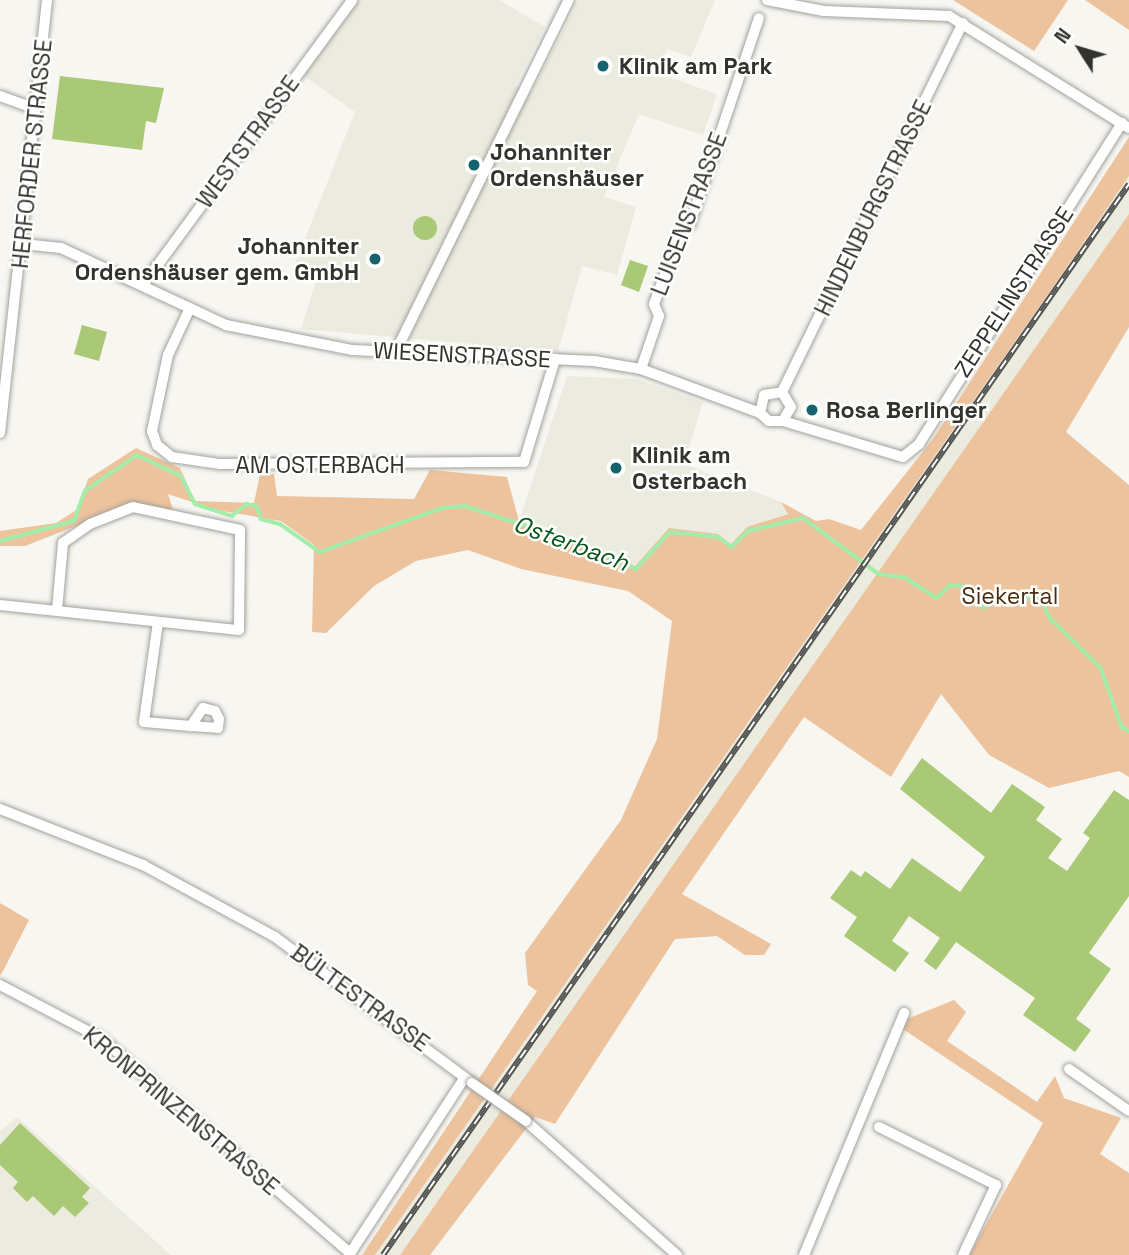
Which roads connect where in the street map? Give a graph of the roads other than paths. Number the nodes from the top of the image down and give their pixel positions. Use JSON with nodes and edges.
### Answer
{"nodes":[{"id":1,"x":47,"y":0,"type":"edge"},
{"id":2,"x":352,"y":0,"type":"edge"},
{"id":3,"x":569,"y":0,"type":"edge"},
{"id":4,"x":767,"y":0,"type":"edge"},
{"id":5,"x":760,"y":18,"type":"dead end"},
{"id":6,"x":961,"y":22,"type":"junction"},
{"id":7,"x":0,"y":96,"type":"edge"},
{"id":8,"x":36,"y":109,"type":"junction"},
{"id":9,"x":1125,"y":125,"type":"edge"},
{"id":10,"x":23,"y":244,"type":"junction"},
{"id":11,"x":143,"y":285,"type":"junction"},
{"id":12,"x":190,"y":308,"type":"junction"},
{"id":13,"x":395,"y":353,"type":"junction"},
{"id":14,"x":555,"y":359,"type":"junction"},
{"id":15,"x":641,"y":369,"type":"junction"},
{"id":16,"x":782,"y":392,"type":"junction"},
{"id":17,"x":760,"y":413,"type":"junction"},
{"id":18,"x":783,"y":421,"type":"junction"},
{"id":19,"x":0,"y":433,"type":"edge"},
{"id":20,"x":903,"y":457,"type":"joint"},
{"id":21,"x":0,"y":605,"type":"edge"},
{"id":22,"x":57,"y":610,"type":"junction"},
{"id":23,"x":158,"y":621,"type":"junction"},
{"id":24,"x":191,"y":726,"type":"dead end"},
{"id":25,"x":0,"y":809,"type":"edge"},
{"id":26,"x":0,"y":985,"type":"edge"},
{"id":27,"x":904,"y":1013,"type":"dead end"},
{"id":28,"x":1069,"y":1069,"type":"dead end"},
{"id":29,"x":468,"y":1080,"type":"junction"},
{"id":30,"x":1129,"y":1111,"type":"edge"},
{"id":31,"x":879,"y":1126,"type":"dead end"},
{"id":32,"x":349,"y":1254,"type":"edge"},
{"id":33,"x":677,"y":1255,"type":"edge"},
{"id":34,"x":804,"y":1255,"type":"edge"},
{"id":35,"x":963,"y":1255,"type":"edge"}],
"edges":[{"from":1,"to":8,"type":"street","name":"HERFORDER STRASSE"},
{"from":2,"to":11,"type":"street","name":"WESTSTRASSE"},
{"from":3,"to":13,"type":"street"},
{"from":4,"to":6,"type":"street"},
{"from":5,"to":15,"type":"street","name":"LUISENSTRASSE"},
{"from":6,"to":9,"type":"street"},
{"from":6,"to":16,"type":"street","name":"HINDENBURGSTRASSE"},
{"from":7,"to":8,"type":"street"},
{"from":8,"to":10,"type":"street","name":"HERFORDER STRASSE"},
{"from":9,"to":20,"type":"street","name":"ZEPPELINSTRASSE"},
{"from":10,"to":11,"type":"street","name":"WIESENSTRASSE"},
{"from":10,"to":19,"type":"street","name":"HERFORDER STRASSE"},
{"from":11,"to":12,"type":"street","name":"WIESENSTRASSE"},
{"from":12,"to":13,"type":"street","name":"WIESENSTRASSE"},
{"from":12,"to":14,"type":"street","name":"AM OSTERBACH"},
{"from":13,"to":14,"type":"street","name":"WIESENSTRASSE"},
{"from":14,"to":15,"type":"street","name":"WIESENSTRASSE"},
{"from":15,"to":17,"type":"street","name":"WIESENSTRASSE"},
{"from":16,"to":17,"type":"street","name":"HINDENBURGSTRASSE"},
{"from":16,"to":18,"type":"street","name":"HINDENBURGSTRASSE"},
{"from":17,"to":18,"type":"street","name":"WIESENSTRASSE"},
{"from":18,"to":20,"type":"street","name":"WIESENSTRASSE"},
{"from":21,"to":22,"type":"street"},
{"from":22,"to":23,"type":"street"},
{"from":22,"to":23,"type":"street"},
{"from":23,"to":24,"type":"street"},
{"from":25,"to":29,"type":"street","name":"BÜLTESTRASSE"},
{"from":26,"to":32,"type":"street","name":"KRONPRINZENSTRASSE"},
{"from":27,"to":34,"type":"street"},
{"from":28,"to":30,"type":"street"},
{"from":29,"to":32,"type":"street","name":"KRONPRINZENSTRASSE"},
{"from":29,"to":33,"type":"street","name":"BÜLTESTRASSE","bridge":true},
{"from":31,"to":35,"type":"street"}]}
